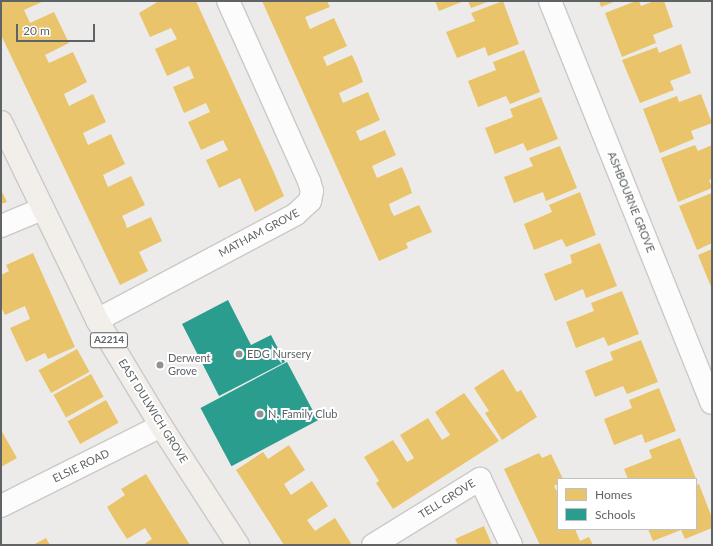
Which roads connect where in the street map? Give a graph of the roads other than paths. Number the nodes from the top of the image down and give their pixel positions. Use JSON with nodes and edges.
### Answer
{"nodes":[{"id":1,"x":228,"y":1,"type":"edge"},
{"id":2,"x":550,"y":1,"type":"edge"},
{"id":3,"x":1,"y":122,"type":"edge"},
{"id":4,"x":42,"y":209,"type":"junction"},
{"id":5,"x":1,"y":226,"type":"edge"},
{"id":6,"x":97,"y":320,"type":"junction"},
{"id":7,"x":712,"y":403,"type":"edge"},
{"id":8,"x":161,"y":426,"type":"junction"},
{"id":9,"x":1,"y":506,"type":"edge"},
{"id":10,"x":238,"y":545,"type":"edge"},
{"id":11,"x":373,"y":545,"type":"edge"},
{"id":12,"x":511,"y":545,"type":"edge"}],
"edges":[{"from":1,"to":6,"type":"street","name":"MATHAM GROVE"},
{"from":2,"to":7,"type":"street","name":"ASHBOURNE GROVE"},
{"from":3,"to":4,"type":"main road","name":"EAST DULWICH GROVE","number":"A2214"},
{"from":4,"to":5,"type":"street"},
{"from":4,"to":6,"type":"main road","name":"EAST DULWICH GROVE","number":"A2214"},
{"from":6,"to":8,"type":"main road","name":"EAST DULWICH GROVE","number":"A2214"},
{"from":8,"to":9,"type":"street","name":"ELSIE ROAD"},
{"from":8,"to":10,"type":"main road","name":"EAST DULWICH GROVE","number":"A2214"},
{"from":11,"to":12,"type":"street","name":"TELL GROVE"}]}
